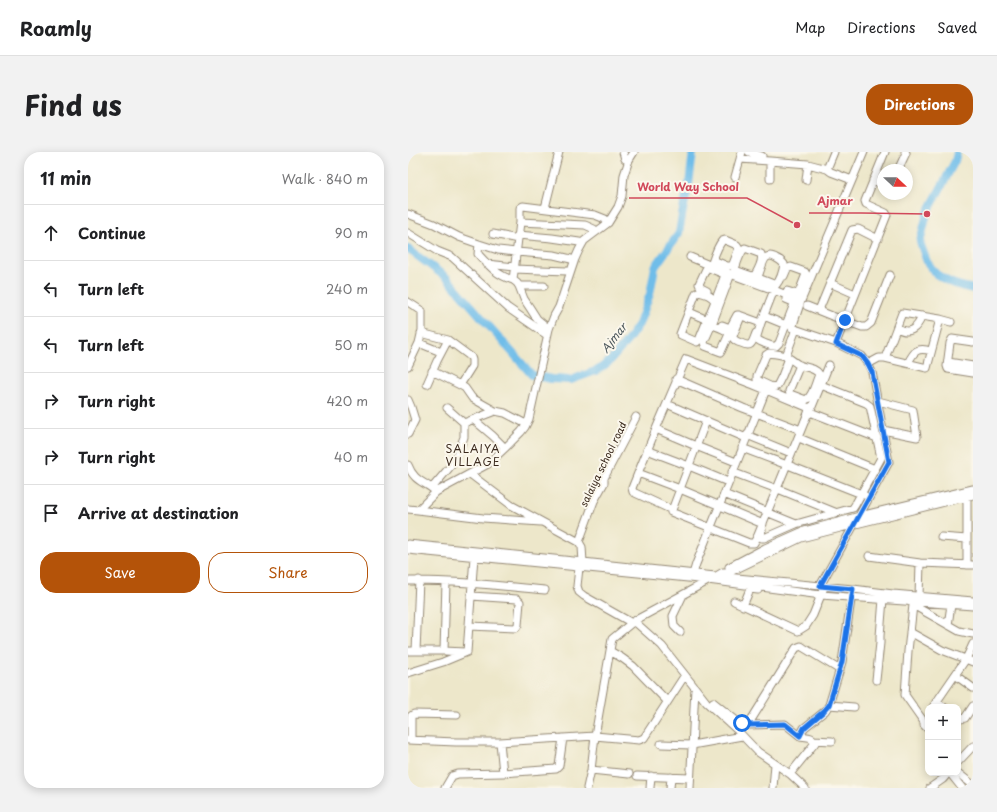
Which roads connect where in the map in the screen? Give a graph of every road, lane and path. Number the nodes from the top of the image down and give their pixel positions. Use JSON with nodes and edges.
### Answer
{"nodes":[{"id":1,"x":559,"y":152,"type":"edge"},
{"id":2,"x":629,"y":152,"type":"edge"},
{"id":3,"x":634,"y":152,"type":"edge"},
{"id":4,"x":748,"y":152,"type":"edge"},
{"id":5,"x":832,"y":152,"type":"edge"},
{"id":6,"x":864,"y":152,"type":"edge"},
{"id":7,"x":885,"y":152,"type":"edge"},
{"id":8,"x":905,"y":152,"type":"edge"},
{"id":9,"x":741,"y":156,"type":"edge"},
{"id":10,"x":762,"y":156,"type":"edge"},
{"id":11,"x":626,"y":157,"type":"edge"},
{"id":12,"x":770,"y":161,"type":"junction"},
{"id":13,"x":808,"y":164,"type":"junction"},
{"id":14,"x":901,"y":164,"type":"edge"},
{"id":15,"x":827,"y":169,"type":"junction"},
{"id":16,"x":735,"y":177,"type":"dead end"},
{"id":17,"x":770,"y":179,"type":"dead end"},
{"id":18,"x":806,"y":180,"type":"dead end"},
{"id":19,"x":852,"y":180,"type":"junction"},
{"id":20,"x":873,"y":180,"type":"junction"},
{"id":21,"x":877,"y":182,"type":"edge"},
{"id":22,"x":545,"y":208,"type":"junction"},
{"id":23,"x":408,"y":214,"type":"edge"},
{"id":24,"x":606,"y":221,"type":"junction"},
{"id":25,"x":520,"y":222,"type":"junction"},
{"id":26,"x":594,"y":229,"type":"junction"},
{"id":27,"x":408,"y":233,"type":"edge"},
{"id":28,"x":493,"y":234,"type":"dead end"},
{"id":29,"x":518,"y":237,"type":"junction"},
{"id":30,"x":878,"y":239,"type":"junction"},
{"id":31,"x":579,"y":242,"type":"junction"},
{"id":32,"x":479,"y":244,"type":"junction"},
{"id":33,"x":516,"y":252,"type":"junction"},
{"id":34,"x":690,"y":257,"type":"dead end"},
{"id":35,"x":571,"y":259,"type":"junction"},
{"id":36,"x":487,"y":264,"type":"junction"},
{"id":37,"x":514,"y":268,"type":"junction"},
{"id":38,"x":567,"y":271,"type":"junction"},
{"id":39,"x":733,"y":273,"type":"junction"},
{"id":40,"x":890,"y":275,"type":"dead end"},
{"id":41,"x":513,"y":280,"type":"junction"},
{"id":42,"x":830,"y":283,"type":"junction"},
{"id":43,"x":519,"y":286,"type":"junction"},
{"id":44,"x":544,"y":286,"type":"dead end"},
{"id":45,"x":776,"y":291,"type":"junction"},
{"id":46,"x":856,"y":294,"type":"junction"},
{"id":47,"x":408,"y":302,"type":"edge"},
{"id":48,"x":804,"y":303,"type":"junction"},
{"id":49,"x":819,"y":310,"type":"junction"},
{"id":50,"x":689,"y":312,"type":"junction"},
{"id":51,"x":554,"y":316,"type":"junction"},
{"id":52,"x":922,"y":316,"type":"junction"},
{"id":53,"x":940,"y":319,"type":"junction"},
{"id":54,"x":763,"y":320,"type":"junction"},
{"id":55,"x":845,"y":320,"type":"junction"},
{"id":56,"x":711,"y":322,"type":"junction"},
{"id":57,"x":951,"y":322,"type":"dead end"},
{"id":58,"x":786,"y":325,"type":"junction"},
{"id":59,"x":897,"y":328,"type":"junction"},
{"id":60,"x":796,"y":329,"type":"junction"},
{"id":61,"x":421,"y":333,"type":"junction"},
{"id":62,"x":547,"y":336,"type":"junction"},
{"id":63,"x":448,"y":340,"type":"junction"},
{"id":64,"x":419,"y":342,"type":"junction"},
{"id":65,"x":973,"y":342,"type":"edge"},
{"id":66,"x":836,"y":344,"type":"junction"},
{"id":67,"x":931,"y":351,"type":"junction"},
{"id":68,"x":441,"y":352,"type":"junction"},
{"id":69,"x":787,"y":357,"type":"junction"},
{"id":70,"x":885,"y":358,"type":"junction"},
{"id":71,"x":948,"y":362,"type":"junction"},
{"id":72,"x":908,"y":363,"type":"junction"},
{"id":73,"x":868,"y":364,"type":"junction"},
{"id":74,"x":800,"y":365,"type":"junction"},
{"id":75,"x":829,"y":365,"type":"dead end"},
{"id":76,"x":408,"y":366,"type":"edge"},
{"id":77,"x":973,"y":366,"type":"edge"},
{"id":78,"x":432,"y":371,"type":"junction"},
{"id":79,"x":973,"y":373,"type":"edge"},
{"id":80,"x":676,"y":379,"type":"junction"},
{"id":81,"x":427,"y":384,"type":"dead end"},
{"id":82,"x":460,"y":385,"type":"junction"},
{"id":83,"x":821,"y":385,"type":"junction"},
{"id":84,"x":766,"y":390,"type":"junction"},
{"id":85,"x":408,"y":400,"type":"edge"},
{"id":86,"x":878,"y":401,"type":"junction"},
{"id":87,"x":667,"y":404,"type":"junction"},
{"id":88,"x":447,"y":408,"type":"dead end"},
{"id":89,"x":495,"y":411,"type":"junction"},
{"id":90,"x":810,"y":412,"type":"junction"},
{"id":91,"x":756,"y":413,"type":"junction"},
{"id":92,"x":636,"y":417,"type":"dead end"},
{"id":93,"x":474,"y":420,"type":"junction"},
{"id":94,"x":528,"y":421,"type":"junction"},
{"id":95,"x":706,"y":421,"type":"junction"},
{"id":96,"x":464,"y":424,"type":"junction"},
{"id":97,"x":656,"y":428,"type":"junction"},
{"id":98,"x":801,"y":430,"type":"junction"},
{"id":99,"x":883,"y":430,"type":"junction"},
{"id":100,"x":408,"y":434,"type":"edge"},
{"id":101,"x":747,"y":437,"type":"junction"},
{"id":102,"x":799,"y":438,"type":"junction"},
{"id":103,"x":877,"y":438,"type":"junction"},
{"id":104,"x":696,"y":446,"type":"junction"},
{"id":105,"x":505,"y":448,"type":"junction"},
{"id":106,"x":742,"y":448,"type":"junction"},
{"id":107,"x":647,"y":450,"type":"junction"},
{"id":108,"x":792,"y":453,"type":"junction"},
{"id":109,"x":736,"y":462,"type":"junction"},
{"id":110,"x":787,"y":465,"type":"junction"},
{"id":111,"x":689,"y":466,"type":"junction"},
{"id":112,"x":409,"y":469,"type":"edge"},
{"id":113,"x":875,"y":469,"type":"junction"},
{"id":114,"x":732,"y":472,"type":"junction"},
{"id":115,"x":638,"y":473,"type":"junction"},
{"id":116,"x":470,"y":474,"type":"junction"},
{"id":117,"x":728,"y":482,"type":"junction"},
{"id":118,"x":680,"y":489,"type":"junction"},
{"id":119,"x":778,"y":489,"type":"junction"},
{"id":120,"x":973,"y":489,"type":"edge"},
{"id":121,"x":434,"y":490,"type":"junction"},
{"id":122,"x":724,"y":494,"type":"junction"},
{"id":123,"x":862,"y":494,"type":"junction"},
{"id":124,"x":970,"y":496,"type":"edge"},
{"id":125,"x":870,"y":497,"type":"junction"},
{"id":126,"x":719,"y":506,"type":"junction"},
{"id":127,"x":408,"y":509,"type":"edge"},
{"id":128,"x":418,"y":510,"type":"junction"},
{"id":129,"x":672,"y":510,"type":"junction"},
{"id":130,"x":768,"y":512,"type":"junction"},
{"id":131,"x":837,"y":512,"type":"junction"},
{"id":132,"x":860,"y":516,"type":"junction"},
{"id":133,"x":543,"y":522,"type":"junction"},
{"id":134,"x":763,"y":524,"type":"junction"},
{"id":135,"x":796,"y":524,"type":"junction"},
{"id":136,"x":856,"y":524,"type":"junction"},
{"id":137,"x":711,"y":528,"type":"junction"},
{"id":138,"x":941,"y":537,"type":"dead end"},
{"id":139,"x":967,"y":539,"type":"junction"},
{"id":140,"x":579,"y":542,"type":"junction"},
{"id":141,"x":408,"y":544,"type":"edge"},
{"id":142,"x":408,"y":550,"type":"edge"},
{"id":143,"x":868,"y":556,"type":"dead end"},
{"id":144,"x":474,"y":557,"type":"junction"},
{"id":145,"x":920,"y":563,"type":"junction"},
{"id":146,"x":577,"y":564,"type":"junction"},
{"id":147,"x":970,"y":565,"type":"edge"},
{"id":148,"x":694,"y":574,"type":"junction"},
{"id":149,"x":720,"y":574,"type":"junction"},
{"id":150,"x":419,"y":580,"type":"junction"},
{"id":151,"x":708,"y":580,"type":"junction"},
{"id":152,"x":408,"y":581,"type":"edge"},
{"id":153,"x":446,"y":582,"type":"junction"},
{"id":154,"x":472,"y":583,"type":"junction"},
{"id":155,"x":822,"y":586,"type":"junction"},
{"id":156,"x":853,"y":589,"type":"junction"},
{"id":157,"x":545,"y":590,"type":"dead end"},
{"id":158,"x":683,"y":595,"type":"junction"},
{"id":159,"x":471,"y":596,"type":"junction"},
{"id":160,"x":820,"y":596,"type":"junction"},
{"id":161,"x":919,"y":596,"type":"junction"},
{"id":162,"x":851,"y":597,"type":"junction"},
{"id":163,"x":883,"y":600,"type":"junction"},
{"id":164,"x":973,"y":601,"type":"edge"},
{"id":165,"x":734,"y":602,"type":"dead end"},
{"id":166,"x":913,"y":604,"type":"junction"},
{"id":167,"x":951,"y":605,"type":"junction"},
{"id":168,"x":743,"y":606,"type":"junction"},
{"id":169,"x":973,"y":606,"type":"edge"},
{"id":170,"x":633,"y":622,"type":"junction"},
{"id":171,"x":948,"y":625,"type":"junction"},
{"id":172,"x":469,"y":626,"type":"junction"},
{"id":173,"x":680,"y":632,"type":"dead end"},
{"id":174,"x":910,"y":632,"type":"junction"},
{"id":175,"x":973,"y":634,"type":"edge"},
{"id":176,"x":973,"y":644,"type":"edge"},
{"id":177,"x":408,"y":651,"type":"edge"},
{"id":178,"x":416,"y":651,"type":"junction"},
{"id":179,"x":444,"y":651,"type":"junction"},
{"id":180,"x":610,"y":651,"type":"junction"},
{"id":181,"x":467,"y":652,"type":"junction"},
{"id":182,"x":966,"y":659,"type":"junction"},
{"id":183,"x":973,"y":662,"type":"edge"},
{"id":184,"x":840,"y":670,"type":"junction"},
{"id":185,"x":408,"y":673,"type":"edge"},
{"id":186,"x":685,"y":675,"type":"junction"},
{"id":187,"x":955,"y":675,"type":"junction"},
{"id":188,"x":876,"y":680,"type":"dead end"},
{"id":189,"x":695,"y":688,"type":"junction"},
{"id":190,"x":973,"y":688,"type":"edge"},
{"id":191,"x":705,"y":696,"type":"dead end"},
{"id":192,"x":667,"y":702,"type":"junction"},
{"id":193,"x":935,"y":704,"type":"edge"},
{"id":194,"x":829,"y":705,"type":"junction"},
{"id":195,"x":973,"y":706,"type":"edge"},
{"id":196,"x":854,"y":707,"type":"dead end"},
{"id":197,"x":457,"y":715,"type":"dead end"},
{"id":198,"x":925,"y":717,"type":"edge"},
{"id":199,"x":961,"y":719,"type":"edge"},
{"id":200,"x":748,"y":725,"type":"junction"},
{"id":201,"x":595,"y":736,"type":"junction"},
{"id":202,"x":742,"y":736,"type":"junction"},
{"id":203,"x":800,"y":736,"type":"junction"},
{"id":204,"x":563,"y":738,"type":"junction"},
{"id":205,"x":409,"y":740,"type":"edge"},
{"id":206,"x":814,"y":740,"type":"junction"},
{"id":207,"x":832,"y":741,"type":"dead end"},
{"id":208,"x":500,"y":742,"type":"junction"},
{"id":209,"x":661,"y":744,"type":"dead end"},
{"id":210,"x":692,"y":745,"type":"junction"},
{"id":211,"x":972,"y":748,"type":"edge"},
{"id":212,"x":961,"y":752,"type":"edge"},
{"id":213,"x":965,"y":755,"type":"junction"},
{"id":214,"x":961,"y":759,"type":"edge"},
{"id":215,"x":776,"y":764,"type":"junction"},
{"id":216,"x":591,"y":770,"type":"junction"},
{"id":217,"x":502,"y":773,"type":"junction"},
{"id":218,"x":629,"y":774,"type":"dead end"},
{"id":219,"x":790,"y":774,"type":"junction"},
{"id":220,"x":961,"y":775,"type":"edge"},
{"id":221,"x":637,"y":776,"type":"dead end"},
{"id":222,"x":651,"y":776,"type":"junction"},
{"id":223,"x":946,"y":776,"type":"edge"},
{"id":224,"x":952,"y":776,"type":"edge"},
{"id":225,"x":671,"y":777,"type":"junction"},
{"id":226,"x":690,"y":778,"type":"junction"},
{"id":227,"x":973,"y":785,"type":"edge"},
{"id":228,"x":448,"y":787,"type":"edge"},
{"id":229,"x":587,"y":788,"type":"edge"},
{"id":230,"x":650,"y":788,"type":"edge"},
{"id":231,"x":670,"y":788,"type":"edge"},
{"id":232,"x":690,"y":788,"type":"edge"},
{"id":233,"x":773,"y":788,"type":"edge"},
{"id":234,"x":805,"y":788,"type":"edge"},
{"id":235,"x":930,"y":788,"type":"edge"},
{"id":236,"x":962,"y":788,"type":"edge"}],
"edges":[{"from":1,"to":22,"type":"street"},
{"from":2,"to":11,"type":"street"},
{"from":3,"to":11,"type":"street"},
{"from":4,"to":10,"type":"street"},
{"from":5,"to":15,"type":"street"},
{"from":6,"to":19,"type":"street"},
{"from":7,"to":20,"type":"street"},
{"from":8,"to":14,"type":"street"},
{"from":9,"to":10,"type":"street"},
{"from":9,"to":16,"type":"street"},
{"from":10,"to":12,"type":"street"},
{"from":11,"to":24,"type":"street"},
{"from":12,"to":13,"type":"street"},
{"from":12,"to":17,"type":"street"},
{"from":13,"to":15,"type":"street"},
{"from":13,"to":18,"type":"street"},
{"from":15,"to":19,"type":"street"},
{"from":19,"to":48,"type":"street"},
{"from":20,"to":21,"type":"street"},
{"from":20,"to":30,"type":"street"},
{"from":22,"to":24,"type":"street"},
{"from":22,"to":25,"type":"street"},
{"from":23,"to":32,"type":"street"},
{"from":24,"to":26,"type":"street"},
{"from":24,"to":51,"type":"street"},
{"from":25,"to":26,"type":"street"},
{"from":25,"to":29,"type":"street"},
{"from":26,"to":31,"type":"street"},
{"from":27,"to":62,"type":"street"},
{"from":28,"to":29,"type":"street"},
{"from":29,"to":31,"type":"street"},
{"from":29,"to":33,"type":"street"},
{"from":30,"to":42,"type":"street"},
{"from":30,"to":46,"type":"street"},
{"from":31,"to":35,"type":"street"},
{"from":32,"to":33,"type":"street"},
{"from":32,"to":36,"type":"street"},
{"from":33,"to":35,"type":"street"},
{"from":33,"to":37,"type":"street"},
{"from":34,"to":39,"type":"street"},
{"from":35,"to":38,"type":"street"},
{"from":36,"to":37,"type":"street"},
{"from":36,"to":41,"type":"street"},
{"from":37,"to":38,"type":"street"},
{"from":37,"to":41,"type":"street"},
{"from":38,"to":51,"type":"street"},
{"from":39,"to":45,"type":"street"},
{"from":39,"to":56,"type":"street"},
{"from":40,"to":55,"type":"street"},
{"from":41,"to":43,"type":"street"},
{"from":42,"to":46,"type":"street"},
{"from":42,"to":49,"type":"street"},
{"from":43,"to":44,"type":"street"},
{"from":43,"to":62,"type":"street"},
{"from":45,"to":48,"type":"street"},
{"from":45,"to":54,"type":"street"},
{"from":45,"to":58,"type":"street"},
{"from":46,"to":55,"type":"street"},
{"from":47,"to":61,"type":"street"},
{"from":48,"to":49,"type":"street"},
{"from":48,"to":60,"type":"street"},
{"from":49,"to":55,"type":"street"},
{"from":50,"to":56,"type":"street"},
{"from":50,"to":56,"type":"street"},
{"from":50,"to":56,"type":"street"},
{"from":51,"to":62,"type":"street"},
{"from":52,"to":53,"type":"street"},
{"from":52,"to":59,"type":"street"},
{"from":52,"to":59,"type":"street"},
{"from":53,"to":57,"type":"street"},
{"from":53,"to":67,"type":"street"},
{"from":54,"to":56,"type":"street"},
{"from":54,"to":58,"type":"street"},
{"from":54,"to":58,"type":"street"},
{"from":55,"to":66,"type":"street"},
{"from":59,"to":70,"type":"street"},
{"from":60,"to":66,"type":"street"},
{"from":60,"to":69,"type":"street"},
{"from":61,"to":63,"type":"street"},
{"from":61,"to":64,"type":"street"},
{"from":62,"to":94,"type":"street"},
{"from":63,"to":68,"type":"street"},
{"from":63,"to":82,"type":"street"},
{"from":64,"to":68,"type":"street"},
{"from":64,"to":76,"type":"street"},
{"from":65,"to":71,"type":"street"},
{"from":66,"to":73,"type":"street"},
{"from":67,"to":72,"type":"street"},
{"from":67,"to":72,"type":"street"},
{"from":68,"to":78,"type":"street"},
{"from":69,"to":69,"type":"street"},
{"from":69,"to":74,"type":"street"},
{"from":70,"to":72,"type":"street"},
{"from":70,"to":73,"type":"street"},
{"from":71,"to":77,"type":"street"},
{"from":71,"to":79,"type":"street"},
{"from":73,"to":86,"type":"street"},
{"from":74,"to":74,"type":"street"},
{"from":75,"to":83,"type":"street"},
{"from":78,"to":81,"type":"street"},
{"from":78,"to":82,"type":"street"},
{"from":80,"to":84,"type":"street"},
{"from":80,"to":87,"type":"street"},
{"from":80,"to":91,"type":"street"},
{"from":82,"to":89,"type":"street"},
{"from":83,"to":90,"type":"street"},
{"from":83,"to":103,"type":"street"},
{"from":84,"to":91,"type":"street"},
{"from":84,"to":98,"type":"street"},
{"from":85,"to":100,"type":"street"},
{"from":86,"to":99,"type":"street"},
{"from":86,"to":99,"type":"street"},
{"from":87,"to":95,"type":"street"},
{"from":87,"to":97,"type":"street"},
{"from":88,"to":96,"type":"street"},
{"from":89,"to":93,"type":"street"},
{"from":89,"to":94,"type":"street"},
{"from":90,"to":102,"type":"street"},
{"from":90,"to":103,"type":"street"},
{"from":91,"to":98,"type":"street"},
{"from":91,"to":101,"type":"street"},
{"from":92,"to":140,"type":"street","name":"salaiya school road"},
{"from":93,"to":96,"type":"street"},
{"from":93,"to":105,"type":"street"},
{"from":94,"to":105,"type":"street"},
{"from":95,"to":101,"type":"street"},
{"from":95,"to":104,"type":"street"},
{"from":96,"to":121,"type":"street"},
{"from":97,"to":104,"type":"street"},
{"from":97,"to":107,"type":"street"},
{"from":98,"to":108,"type":"street"},
{"from":99,"to":125,"type":"street"},
{"from":101,"to":106,"type":"street"},
{"from":101,"to":108,"type":"street"},
{"from":102,"to":110,"type":"street"},
{"from":102,"to":113,"type":"street"},
{"from":103,"to":113,"type":"street"},
{"from":104,"to":109,"type":"street"},
{"from":104,"to":111,"type":"street"},
{"from":105,"to":116,"type":"street"},
{"from":106,"to":109,"type":"street"},
{"from":106,"to":110,"type":"street"},
{"from":107,"to":111,"type":"street"},
{"from":107,"to":115,"type":"street"},
{"from":108,"to":110,"type":"street"},
{"from":109,"to":114,"type":"street"},
{"from":110,"to":119,"type":"street"},
{"from":110,"to":123,"type":"street"},
{"from":111,"to":117,"type":"street"},
{"from":111,"to":118,"type":"street"},
{"from":112,"to":121,"type":"street"},
{"from":113,"to":123,"type":"street"},
{"from":114,"to":117,"type":"street"},
{"from":114,"to":119,"type":"street"},
{"from":115,"to":118,"type":"street"},
{"from":115,"to":129,"type":"street"},
{"from":116,"to":121,"type":"street"},
{"from":116,"to":133,"type":"street"},
{"from":117,"to":122,"type":"street"},
{"from":118,"to":126,"type":"street"},
{"from":118,"to":129,"type":"street"},
{"from":119,"to":130,"type":"street"},
{"from":119,"to":131,"type":"street"},
{"from":120,"to":132,"type":"street"},
{"from":121,"to":128,"type":"street"},
{"from":122,"to":126,"type":"street"},
{"from":122,"to":130,"type":"street"},
{"from":123,"to":125,"type":"street"},
{"from":123,"to":131,"type":"street"},
{"from":124,"to":136,"type":"street"},
{"from":124,"to":139,"type":"street"},
{"from":125,"to":132,"type":"street"},
{"from":126,"to":134,"type":"street"},
{"from":126,"to":137,"type":"street"},
{"from":127,"to":128,"type":"street"},
{"from":128,"to":133,"type":"street"},
{"from":129,"to":137,"type":"street"},
{"from":130,"to":134,"type":"street"},
{"from":130,"to":135,"type":"street"},
{"from":130,"to":135,"type":"street"},
{"from":131,"to":135,"type":"street"},
{"from":132,"to":136,"type":"street"},
{"from":132,"to":149,"type":"street"},
{"from":133,"to":140,"type":"street"},
{"from":134,"to":137,"type":"street"},
{"from":136,"to":149,"type":"street"},
{"from":136,"to":155,"type":"street"},
{"from":137,"to":148,"type":"street"},
{"from":138,"to":139,"type":"street"},
{"from":139,"to":147,"type":"street"},
{"from":140,"to":146,"type":"street"},
{"from":141,"to":146,"type":"street"},
{"from":142,"to":144,"type":"street"},
{"from":143,"to":145,"type":"street"},
{"from":144,"to":146,"type":"street"},
{"from":144,"to":154,"type":"street"},
{"from":145,"to":147,"type":"street"},
{"from":145,"to":161,"type":"street"},
{"from":146,"to":148,"type":"street"},
{"from":146,"to":151,"type":"street"},
{"from":146,"to":170,"type":"street"},
{"from":148,"to":149,"type":"street"},
{"from":149,"to":151,"type":"street"},
{"from":149,"to":155,"type":"street"},
{"from":150,"to":152,"type":"street"},
{"from":150,"to":153,"type":"street"},
{"from":150,"to":178,"type":"street"},
{"from":151,"to":158,"type":"street"},
{"from":151,"to":160,"type":"street"},
{"from":153,"to":154,"type":"street"},
{"from":153,"to":179,"type":"street"},
{"from":154,"to":157,"type":"street"},
{"from":154,"to":159,"type":"street"},
{"from":155,"to":156,"type":"street"},
{"from":155,"to":160,"type":"street"},
{"from":156,"to":161,"type":"street"},
{"from":156,"to":162,"type":"street"},
{"from":158,"to":170,"type":"street"},
{"from":158,"to":173,"type":"street"},
{"from":159,"to":172,"type":"street"},
{"from":159,"to":172,"type":"street"},
{"from":160,"to":162,"type":"street"},
{"from":160,"to":168,"type":"street"},
{"from":160,"to":168,"type":"street"},
{"from":161,"to":164,"type":"street"},
{"from":162,"to":163,"type":"street"},
{"from":162,"to":184,"type":"street"},
{"from":163,"to":166,"type":"street"},
{"from":163,"to":188,"type":"street"},
{"from":165,"to":168,"type":"street"},
{"from":166,"to":167,"type":"street"},
{"from":166,"to":171,"type":"street"},
{"from":166,"to":174,"type":"street"},
{"from":167,"to":169,"type":"street"},
{"from":167,"to":171,"type":"street"},
{"from":170,"to":180,"type":"street"},
{"from":170,"to":186,"type":"street"},
{"from":171,"to":175,"type":"street"},
{"from":172,"to":181,"type":"street"},
{"from":174,"to":182,"type":"street"},
{"from":174,"to":198,"type":"street"},
{"from":176,"to":182,"type":"street"},
{"from":177,"to":178,"type":"street"},
{"from":178,"to":179,"type":"street"},
{"from":179,"to":181,"type":"street"},
{"from":180,"to":192,"type":"street"},
{"from":180,"to":201,"type":"street"},
{"from":181,"to":185,"type":"street"},
{"from":182,"to":183,"type":"street"},
{"from":182,"to":187,"type":"street"},
{"from":184,"to":194,"type":"street"},
{"from":184,"to":200,"type":"street"},
{"from":186,"to":189,"type":"street"},
{"from":186,"to":192,"type":"street"},
{"from":187,"to":190,"type":"street"},
{"from":187,"to":193,"type":"street"},
{"from":189,"to":202,"type":"street"},
{"from":189,"to":210,"type":"street"},
{"from":191,"to":200,"type":"street"},
{"from":192,"to":201,"type":"street"},
{"from":194,"to":196,"type":"street"},
{"from":194,"to":203,"type":"street"},
{"from":195,"to":199,"type":"street"},
{"from":197,"to":205,"type":"street"},
{"from":200,"to":203,"type":"street"},
{"from":201,"to":204,"type":"street"},
{"from":201,"to":216,"type":"street"},
{"from":202,"to":210,"type":"street"},
{"from":202,"to":215,"type":"street"},
{"from":203,"to":206,"type":"street"},
{"from":204,"to":208,"type":"street"},
{"from":204,"to":217,"type":"street"},
{"from":205,"to":208,"type":"street"},
{"from":206,"to":207,"type":"street"},
{"from":206,"to":219,"type":"street"},
{"from":208,"to":217,"type":"street"},
{"from":209,"to":210,"type":"street"},
{"from":210,"to":226,"type":"street"},
{"from":211,"to":213,"type":"street"},
{"from":212,"to":213,"type":"street"},
{"from":213,"to":214,"type":"street"},
{"from":215,"to":219,"type":"street"},
{"from":215,"to":233,"type":"street"},
{"from":216,"to":218,"type":"street"},
{"from":216,"to":229,"type":"street"},
{"from":217,"to":228,"type":"street"},
{"from":219,"to":234,"type":"street"},
{"from":220,"to":227,"type":"street"},
{"from":221,"to":222,"type":"street"},
{"from":222,"to":225,"type":"street"},
{"from":222,"to":230,"type":"street"},
{"from":223,"to":235,"type":"street"},
{"from":224,"to":236,"type":"street"},
{"from":225,"to":226,"type":"street"},
{"from":225,"to":231,"type":"street"},
{"from":226,"to":232,"type":"street"}]}
